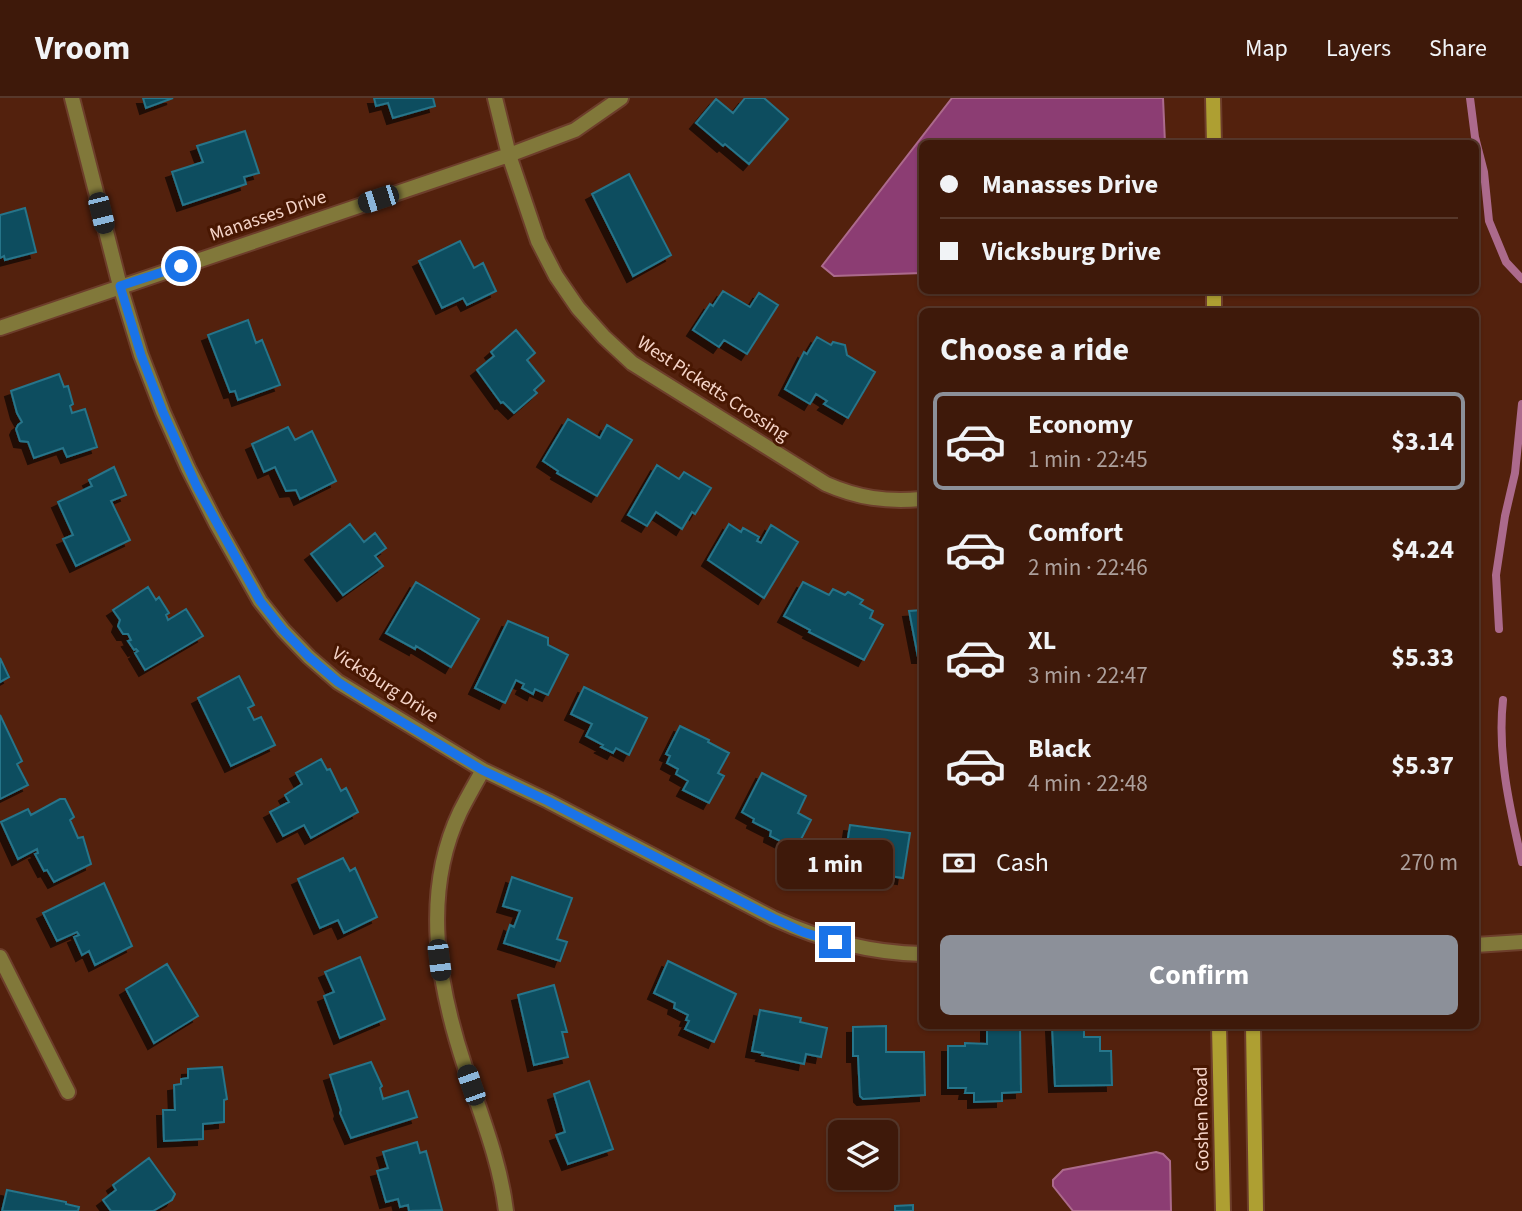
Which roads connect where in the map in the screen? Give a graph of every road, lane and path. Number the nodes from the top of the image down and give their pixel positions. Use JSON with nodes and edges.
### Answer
{"nodes":[{"id":1,"x":72,"y":98,"type":"edge"},
{"id":2,"x":495,"y":98,"type":"edge"},
{"id":3,"x":621,"y":98,"type":"edge"},
{"id":4,"x":1213,"y":98,"type":"edge"},
{"id":5,"x":1214,"y":140,"type":"edge"},
{"id":6,"x":509,"y":155,"type":"junction"},
{"id":7,"x":120,"y":286,"type":"junction"},
{"id":8,"x":0,"y":327,"type":"edge"},
{"id":9,"x":919,"y":499,"type":"edge"},
{"id":10,"x":482,"y":770,"type":"junction"},
{"id":11,"x":1522,"y":942,"type":"edge"},
{"id":12,"x":1479,"y":945,"type":"edge"},
{"id":13,"x":919,"y":954,"type":"edge"},
{"id":14,"x":0,"y":957,"type":"edge"},
{"id":15,"x":1219,"y":1029,"type":"edge"},
{"id":16,"x":1253,"y":1029,"type":"edge"},
{"id":17,"x":68,"y":1092,"type":"dead end"},
{"id":18,"x":506,"y":1211,"type":"edge"},
{"id":19,"x":1223,"y":1211,"type":"edge"},
{"id":20,"x":1256,"y":1211,"type":"edge"}],
"edges":[{"from":1,"to":7,"type":"street","name":"Vicksburg Drive"},
{"from":2,"to":6,"type":"street","name":"West Picketts Crossing"},
{"from":3,"to":6,"type":"street","name":"Manasses Drive"},
{"from":4,"to":5,"type":"street"},
{"from":6,"to":7,"type":"street","name":"Manasses Drive"},
{"from":6,"to":9,"type":"street","name":"West Picketts Crossing"},
{"from":7,"to":8,"type":"street","name":"Manasses Drive"},
{"from":7,"to":10,"type":"street","name":"Vicksburg Drive"},
{"from":10,"to":13,"type":"street","name":"Vicksburg Drive"},
{"from":10,"to":18,"type":"street"},
{"from":11,"to":12,"type":"street"},
{"from":14,"to":17,"type":"street"},
{"from":15,"to":19,"type":"street","name":"Goshen Road"},
{"from":16,"to":20,"type":"street"}]}
